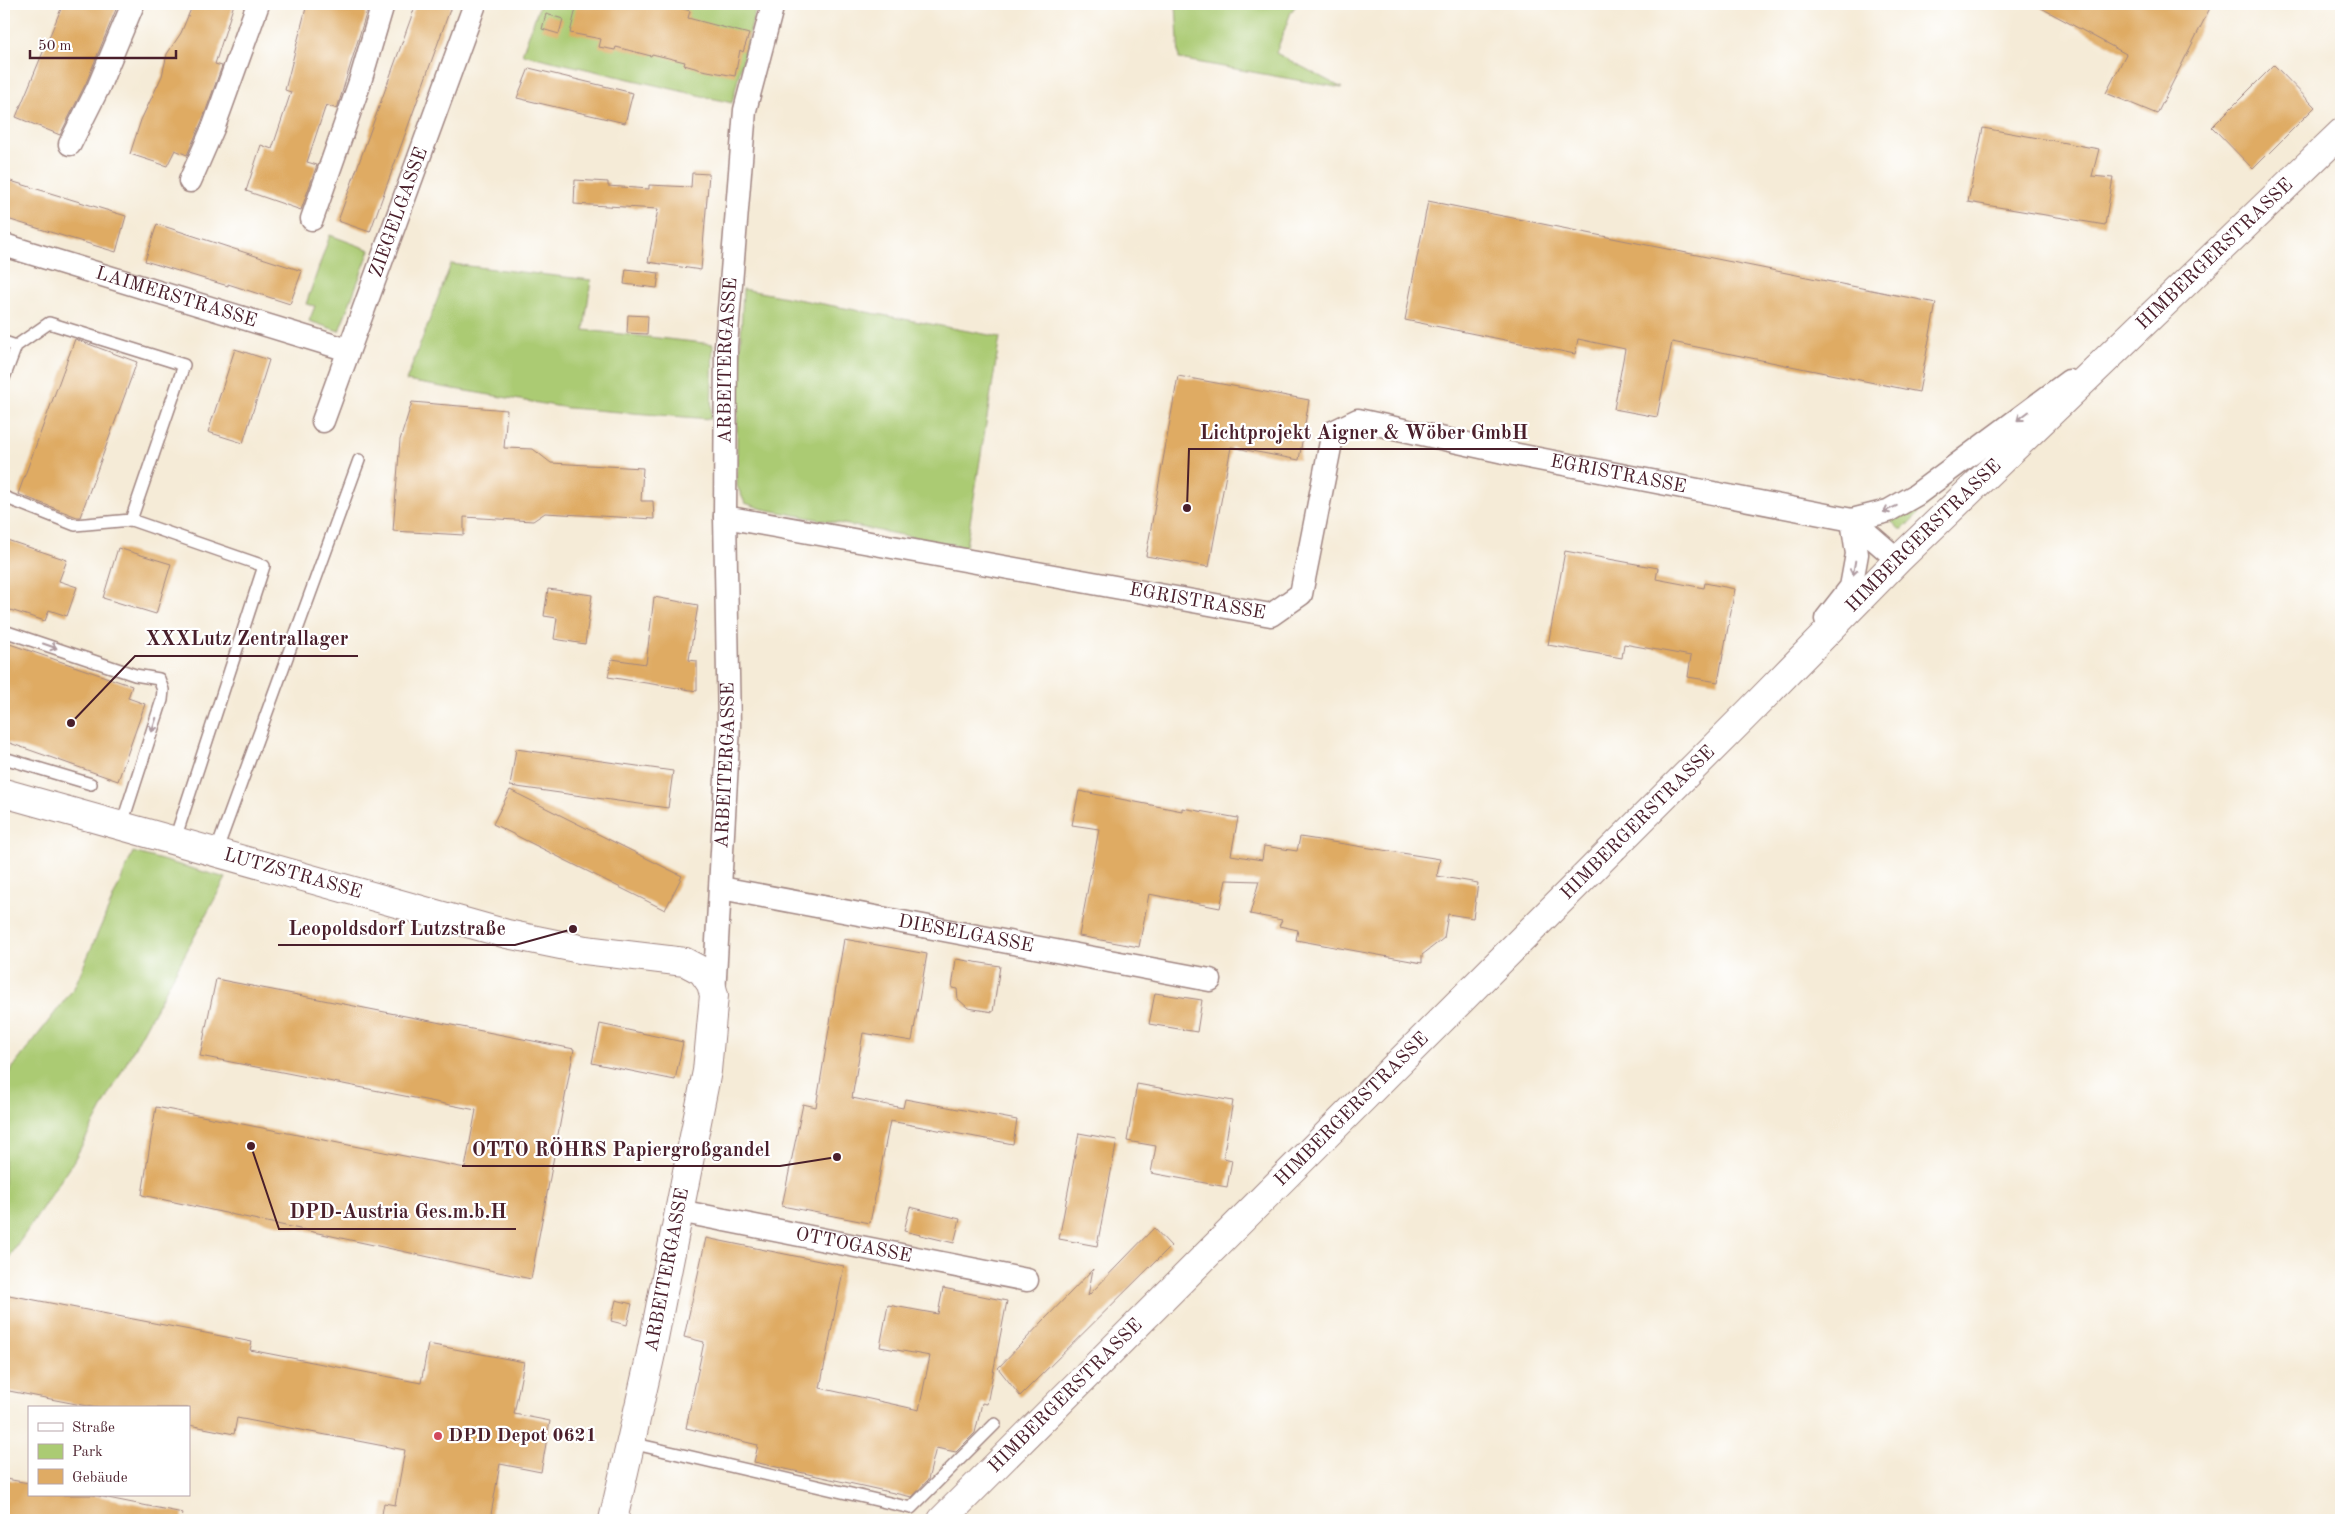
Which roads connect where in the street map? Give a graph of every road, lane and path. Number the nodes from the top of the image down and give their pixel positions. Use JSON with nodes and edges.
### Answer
{"nodes":[{"id":1,"x":133,"y":4,"type":"edge"},
{"id":2,"x":258,"y":4,"type":"edge"},
{"id":3,"x":383,"y":4,"type":"edge"},
{"id":4,"x":475,"y":4,"type":"edge"},
{"id":5,"x":773,"y":4,"type":"edge"},
{"id":6,"x":2341,"y":133,"type":"edge"},
{"id":7,"x":70,"y":144,"type":"dead end"},
{"id":8,"x":190,"y":181,"type":"dead end"},
{"id":9,"x":312,"y":219,"type":"dead end"},
{"id":10,"x":4,"y":245,"type":"edge"},
{"id":11,"x":2146,"y":323,"type":"junction"},
{"id":12,"x":4,"y":342,"type":"edge"},
{"id":13,"x":16,"y":346,"type":"junction"},
{"id":14,"x":348,"y":350,"type":"junction"},
{"id":15,"x":4,"y":378,"type":"edge"},
{"id":16,"x":323,"y":421,"type":"dead end"},
{"id":17,"x":359,"y":460,"type":"dead end"},
{"id":18,"x":4,"y":497,"type":"edge"},
{"id":19,"x":724,"y":517,"type":"junction"},
{"id":20,"x":131,"y":520,"type":"junction"},
{"id":21,"x":1852,"y":520,"type":"junction"},
{"id":22,"x":1898,"y":560,"type":"junction"},
{"id":23,"x":4,"y":631,"type":"edge"},
{"id":24,"x":1750,"y":712,"type":"junction"},
{"id":25,"x":4,"y":758,"type":"edge"},
{"id":26,"x":91,"y":784,"type":"dead end"},
{"id":27,"x":4,"y":793,"type":"edge"},
{"id":28,"x":123,"y":818,"type":"junction"},
{"id":29,"x":174,"y":843,"type":"junction"},
{"id":30,"x":215,"y":854,"type":"junction"},
{"id":31,"x":721,"y":888,"type":"junction"},
{"id":32,"x":1210,"y":980,"type":"dead end"},
{"id":33,"x":714,"y":995,"type":"junction"},
{"id":34,"x":679,"y":1211,"type":"junction"},
{"id":35,"x":1027,"y":1280,"type":"dead end"},
{"id":36,"x":995,"y":1424,"type":"dead end"},
{"id":37,"x":630,"y":1443,"type":"junction"},
{"id":38,"x":613,"y":1520,"type":"edge"},
{"id":39,"x":942,"y":1520,"type":"edge"}],
"edges":[{"from":1,"to":7,"type":"street"},
{"from":2,"to":8,"type":"street"},
{"from":3,"to":9,"type":"street"},
{"from":4,"to":14,"type":"street","name":"ZIEGELGASSE"},
{"from":5,"to":19,"type":"street","name":"ARBEITERGASSE"},
{"from":6,"to":11,"type":"street","name":"HIMBERGERSTRASSE"},
{"from":10,"to":14,"type":"street","name":"LAIMERSTRASSE"},
{"from":11,"to":21,"type":"street","one_way":true},
{"from":11,"to":22,"type":"street","name":"HIMBERGERSTRASSE"},
{"from":12,"to":13,"type":"lane"},
{"from":13,"to":15,"type":"lane"},
{"from":13,"to":20,"type":"lane"},
{"from":14,"to":16,"type":"street","name":"ZIEGELGASSE"},
{"from":17,"to":30,"type":"lane"},
{"from":18,"to":20,"type":"lane"},
{"from":19,"to":21,"type":"street","name":"EGRISTRASSE"},
{"from":19,"to":31,"type":"street","name":"ARBEITERGASSE"},
{"from":20,"to":29,"type":"lane"},
{"from":21,"to":22,"type":"street"},
{"from":21,"to":24,"type":"street","one_way":true},
{"from":22,"to":24,"type":"street","name":"HIMBERGERSTRASSE"},
{"from":23,"to":28,"type":"lane","one_way":true},
{"from":24,"to":39,"type":"street","name":"HIMBERGERSTRASSE"},
{"from":25,"to":26,"type":"lane"},
{"from":27,"to":28,"type":"street","name":"LUTZSTRASSE"},
{"from":28,"to":29,"type":"street","name":"LUTZSTRASSE"},
{"from":29,"to":30,"type":"street","name":"LUTZSTRASSE"},
{"from":30,"to":33,"type":"street","name":"LUTZSTRASSE"},
{"from":31,"to":32,"type":"street","name":"DIESELGASSE"},
{"from":31,"to":33,"type":"street","name":"ARBEITERGASSE"},
{"from":33,"to":34,"type":"street","name":"ARBEITERGASSE"},
{"from":34,"to":35,"type":"street","name":"OTTOGASSE"},
{"from":34,"to":37,"type":"street","name":"ARBEITERGASSE"},
{"from":36,"to":37,"type":"lane"},
{"from":37,"to":38,"type":"street","name":"ARBEITERGASSE"}]}
